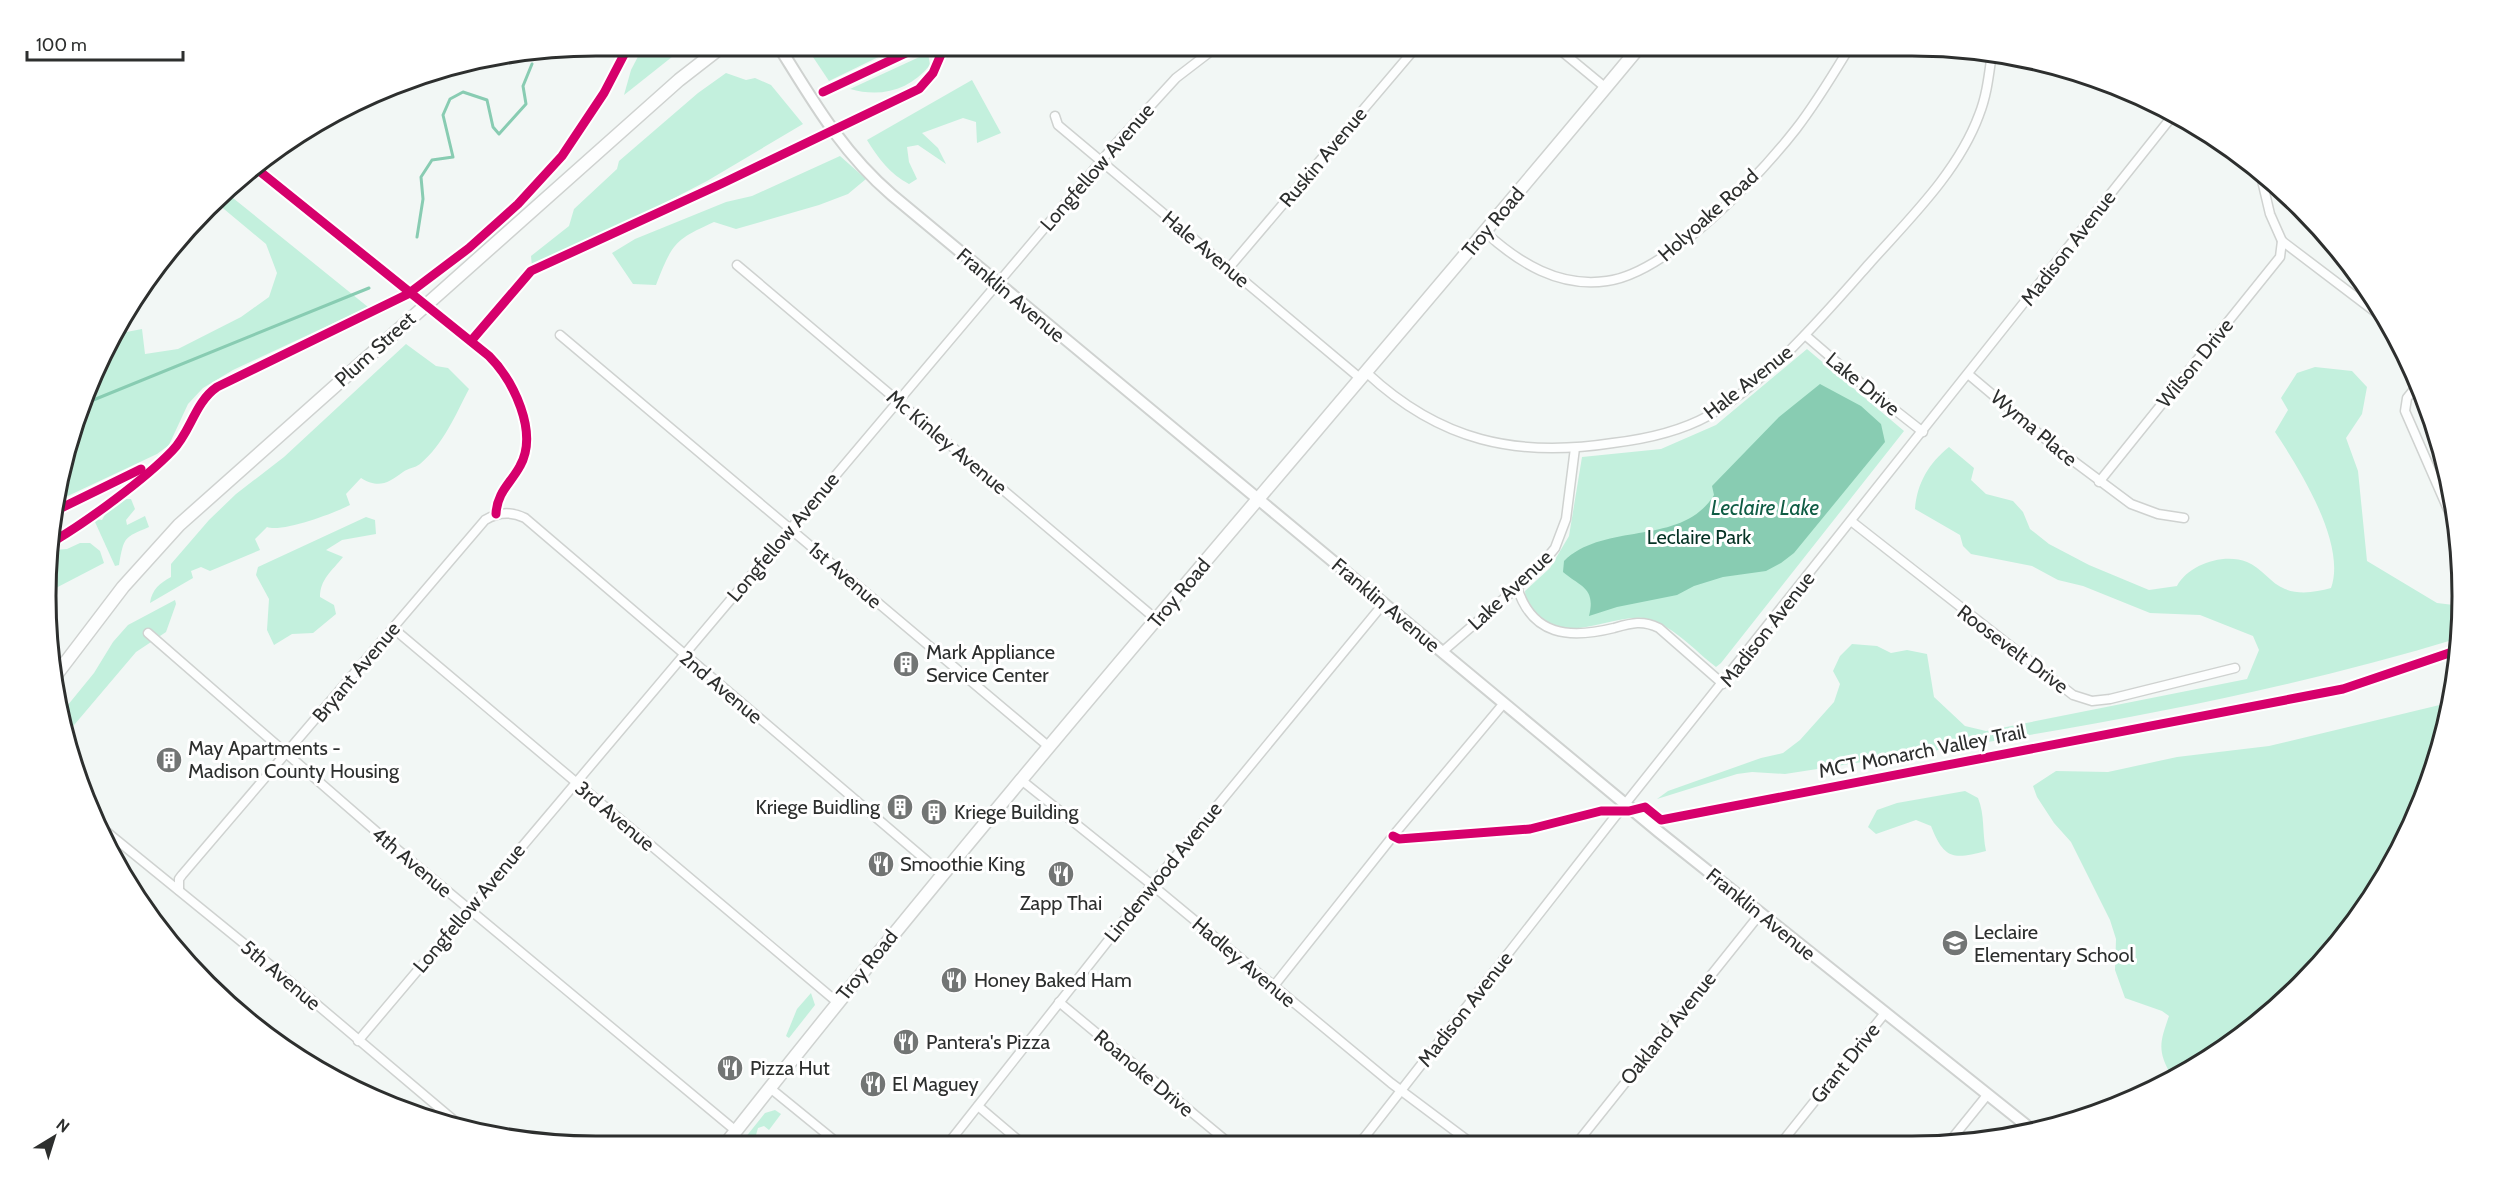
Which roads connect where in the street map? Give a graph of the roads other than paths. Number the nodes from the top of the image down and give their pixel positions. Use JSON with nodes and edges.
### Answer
{"nodes":[{"id":1,"x":710,"y":56,"type":"edge"},
{"id":2,"x":785,"y":56,"type":"edge"},
{"id":3,"x":1204,"y":56,"type":"edge"},
{"id":4,"x":1409,"y":56,"type":"edge"},
{"id":5,"x":1567,"y":56,"type":"edge"},
{"id":6,"x":1632,"y":56,"type":"edge"},
{"id":7,"x":1844,"y":56,"type":"edge"},
{"id":8,"x":1990,"y":61,"type":"edge"},
{"id":9,"x":1606,"y":88,"type":"junction"},
{"id":10,"x":1055,"y":116,"type":"dead end"},
{"id":11,"x":2169,"y":121,"type":"edge"},
{"id":12,"x":1101,"y":161,"type":"junction"},
{"id":13,"x":2262,"y":186,"type":"edge"},
{"id":14,"x":1485,"y":232,"type":"junction"},
{"id":15,"x":2282,"y":241,"type":"junction"},
{"id":16,"x":737,"y":264,"type":"dead end"},
{"id":17,"x":1228,"y":269,"type":"junction"},
{"id":18,"x":997,"y":283,"type":"junction"},
{"id":19,"x":2368,"y":306,"type":"edge"},
{"id":20,"x":560,"y":335,"type":"dead end"},
{"id":21,"x":1805,"y":335,"type":"junction"},
{"id":22,"x":1968,"y":374,"type":"junction"},
{"id":23,"x":1364,"y":376,"type":"junction"},
{"id":24,"x":2412,"y":392,"type":"edge"},
{"id":25,"x":898,"y":401,"type":"junction"},
{"id":26,"x":1923,"y":432,"type":"junction"},
{"id":27,"x":1575,"y":448,"type":"junction"},
{"id":28,"x":2099,"y":482,"type":"junction"},
{"id":29,"x":1258,"y":499,"type":"junction"},
{"id":30,"x":2444,"y":499,"type":"edge"},
{"id":31,"x":496,"y":514,"type":"joint"},
{"id":32,"x":2184,"y":518,"type":"dead end"},
{"id":33,"x":1851,"y":521,"type":"junction"},
{"id":34,"x":791,"y":528,"type":"junction"},
{"id":35,"x":1516,"y":587,"type":"junction"},
{"id":36,"x":1384,"y":603,"type":"junction"},
{"id":37,"x":1157,"y":620,"type":"junction"},
{"id":38,"x":394,"y":628,"type":"junction"},
{"id":39,"x":148,"y":633,"type":"dead end"},
{"id":40,"x":1442,"y":652,"type":"junction"},
{"id":41,"x":683,"y":654,"type":"junction"},
{"id":42,"x":2235,"y":668,"type":"dead end"},
{"id":43,"x":61,"y":669,"type":"edge"},
{"id":44,"x":1723,"y":684,"type":"junction"},
{"id":45,"x":1504,"y":703,"type":"junction"},
{"id":46,"x":1048,"y":746,"type":"junction"},
{"id":47,"x":287,"y":754,"type":"junction"},
{"id":48,"x":1020,"y":779,"type":"junction"},
{"id":49,"x":575,"y":782,"type":"junction"},
{"id":50,"x":1627,"y":805,"type":"junction"},
{"id":51,"x":112,"y":836,"type":"edge"},
{"id":52,"x":941,"y":873,"type":"junction"},
{"id":53,"x":1152,"y":885,"type":"junction"},
{"id":54,"x":179,"y":890,"type":"junction"},
{"id":55,"x":469,"y":909,"type":"junction"},
{"id":56,"x":1760,"y":914,"type":"junction"},
{"id":57,"x":1273,"y":987,"type":"junction"},
{"id":58,"x":837,"y":1002,"type":"junction"},
{"id":59,"x":1059,"y":1002,"type":"junction"},
{"id":60,"x":1886,"y":1013,"type":"junction"},
{"id":61,"x":358,"y":1041,"type":"junction"},
{"id":62,"x":770,"y":1088,"type":"junction"},
{"id":63,"x":1401,"y":1090,"type":"junction"},
{"id":64,"x":1988,"y":1094,"type":"junction"},
{"id":65,"x":978,"y":1106,"type":"junction"},
{"id":66,"x":446,"y":1114,"type":"edge"},
{"id":67,"x":2024,"y":1124,"type":"edge"},
{"id":68,"x":736,"y":1131,"type":"junction"},
{"id":69,"x":1956,"y":1133,"type":"edge"},
{"id":70,"x":732,"y":1136,"type":"edge"},
{"id":71,"x":829,"y":1136,"type":"edge"},
{"id":72,"x":954,"y":1136,"type":"edge"},
{"id":73,"x":1014,"y":1136,"type":"edge"},
{"id":74,"x":1220,"y":1136,"type":"edge"},
{"id":75,"x":1365,"y":1136,"type":"edge"},
{"id":76,"x":1462,"y":1136,"type":"edge"},
{"id":77,"x":1582,"y":1136,"type":"edge"},
{"id":78,"x":1787,"y":1136,"type":"edge"}],
"edges":[{"from":1,"to":43,"type":"main road","name":"Plum Street"},
{"from":2,"to":18,"type":"street","name":"Franklin Avenue"},
{"from":3,"to":12,"type":"street","name":"Longfellow Avenue"},
{"from":4,"to":17,"type":"street","name":"Ruskin Avenue"},
{"from":5,"to":9,"type":"street"},
{"from":6,"to":9,"type":"main road","name":"Troy Road"},
{"from":7,"to":14,"type":"street","name":"Holyoake Road"},
{"from":8,"to":21,"type":"street","name":"Hale Avenue"},
{"from":9,"to":14,"type":"main road","name":"Troy Road"},
{"from":10,"to":12,"type":"street","name":"Hale Avenue"},
{"from":11,"to":22,"type":"street","name":"Madison Avenue"},
{"from":12,"to":17,"type":"street","name":"Hale Avenue"},
{"from":12,"to":18,"type":"street","name":"Longfellow Avenue"},
{"from":13,"to":15,"type":"street"},
{"from":14,"to":23,"type":"main road","name":"Troy Road"},
{"from":15,"to":19,"type":"street"},
{"from":15,"to":28,"type":"street","name":"Wilson Drive"},
{"from":16,"to":25,"type":"street","name":"Mc Kinley Avenue"},
{"from":17,"to":23,"type":"street","name":"Hale Avenue"},
{"from":18,"to":25,"type":"street","name":"Longfellow Avenue"},
{"from":18,"to":29,"type":"street","name":"Franklin Avenue"},
{"from":20,"to":34,"type":"street","name":"1st Avenue"},
{"from":21,"to":26,"type":"street","name":"Lake Drive"},
{"from":21,"to":27,"type":"street","name":"Hale Avenue"},
{"from":22,"to":26,"type":"street","name":"Madison Avenue"},
{"from":22,"to":28,"type":"street","name":"Wyma Place"},
{"from":23,"to":27,"type":"street","name":"Hale Avenue"},
{"from":23,"to":29,"type":"main road","name":"Troy Road"},
{"from":24,"to":30,"type":"street"},
{"from":25,"to":34,"type":"street","name":"Longfellow Avenue"},
{"from":25,"to":37,"type":"street","name":"Mc Kinley Avenue"},
{"from":26,"to":33,"type":"street","name":"Madison Avenue"},
{"from":27,"to":35,"type":"street","name":"Lake Avenue"},
{"from":28,"to":32,"type":"street","name":"Wyma Place"},
{"from":29,"to":36,"type":"street","name":"Franklin Avenue"},
{"from":29,"to":37,"type":"main road","name":"Troy Road"},
{"from":31,"to":38,"type":"street","name":"Bryant Avenue"},
{"from":31,"to":41,"type":"street","name":"2nd Avenue"},
{"from":33,"to":42,"type":"street","name":"Roosevelt Drive"},
{"from":33,"to":44,"type":"street","name":"Madison Avenue"},
{"from":34,"to":41,"type":"street","name":"Longfellow Avenue"},
{"from":34,"to":46,"type":"street","name":"1st Avenue"},
{"from":35,"to":40,"type":"street","name":"Lake Avenue"},
{"from":35,"to":44,"type":"street"},
{"from":36,"to":40,"type":"street","name":"Franklin Avenue"},
{"from":36,"to":53,"type":"street","name":"Lindenwood Avenue"},
{"from":37,"to":46,"type":"main road","name":"Troy Road"},
{"from":38,"to":47,"type":"street","name":"Bryant Avenue"},
{"from":38,"to":49,"type":"street","name":"3rd Avenue"},
{"from":39,"to":47,"type":"street","name":"4th Avenue"},
{"from":40,"to":45,"type":"street","name":"Franklin Avenue"},
{"from":41,"to":49,"type":"street","name":"Longfellow Avenue"},
{"from":41,"to":52,"type":"street","name":"2nd Avenue"},
{"from":44,"to":50,"type":"street","name":"Madison Avenue"},
{"from":45,"to":50,"type":"street","name":"Franklin Avenue"},
{"from":45,"to":57,"type":"street"},
{"from":46,"to":48,"type":"main road","name":"Troy Road"},
{"from":47,"to":54,"type":"street","name":"Bryant Avenue"},
{"from":47,"to":55,"type":"street","name":"4th Avenue"},
{"from":48,"to":52,"type":"main road","name":"Troy Road"},
{"from":48,"to":53,"type":"street","name":"Hadley Avenue"},
{"from":49,"to":55,"type":"street","name":"Longfellow Avenue"},
{"from":49,"to":58,"type":"street","name":"3rd Avenue"},
{"from":50,"to":56,"type":"street","name":"Franklin Avenue"},
{"from":50,"to":63,"type":"street","name":"Madison Avenue"},
{"from":51,"to":54,"type":"street","name":"5th Avenue"},
{"from":52,"to":58,"type":"main road","name":"Troy Road"},
{"from":53,"to":57,"type":"street","name":"Hadley Avenue"},
{"from":53,"to":59,"type":"street","name":"Lindenwood Avenue"},
{"from":54,"to":61,"type":"street","name":"5th Avenue"},
{"from":55,"to":61,"type":"street","name":"Longfellow Avenue"},
{"from":55,"to":68,"type":"street","name":"4th Avenue"},
{"from":56,"to":60,"type":"street","name":"Franklin Avenue"},
{"from":56,"to":77,"type":"street","name":"Oakland Avenue"},
{"from":57,"to":63,"type":"street","name":"Hadley Avenue"},
{"from":58,"to":62,"type":"main road","name":"Troy Road"},
{"from":59,"to":65,"type":"street","name":"Lindenwood Avenue"},
{"from":59,"to":74,"type":"street","name":"Roanoke Drive"},
{"from":60,"to":64,"type":"street","name":"Franklin Avenue"},
{"from":60,"to":78,"type":"street","name":"Grant Drive"},
{"from":61,"to":66,"type":"street","name":"5th Avenue"},
{"from":62,"to":68,"type":"main road","name":"Troy Road"},
{"from":62,"to":71,"type":"street"},
{"from":63,"to":75,"type":"street","name":"Madison Avenue"},
{"from":63,"to":76,"type":"street","name":"Hadley Avenue"},
{"from":64,"to":67,"type":"street","name":"Franklin Avenue"},
{"from":64,"to":69,"type":"street"},
{"from":65,"to":72,"type":"street","name":"Lindenwood Avenue"},
{"from":65,"to":73,"type":"street"},
{"from":68,"to":70,"type":"main road","name":"Troy Road"}]}
